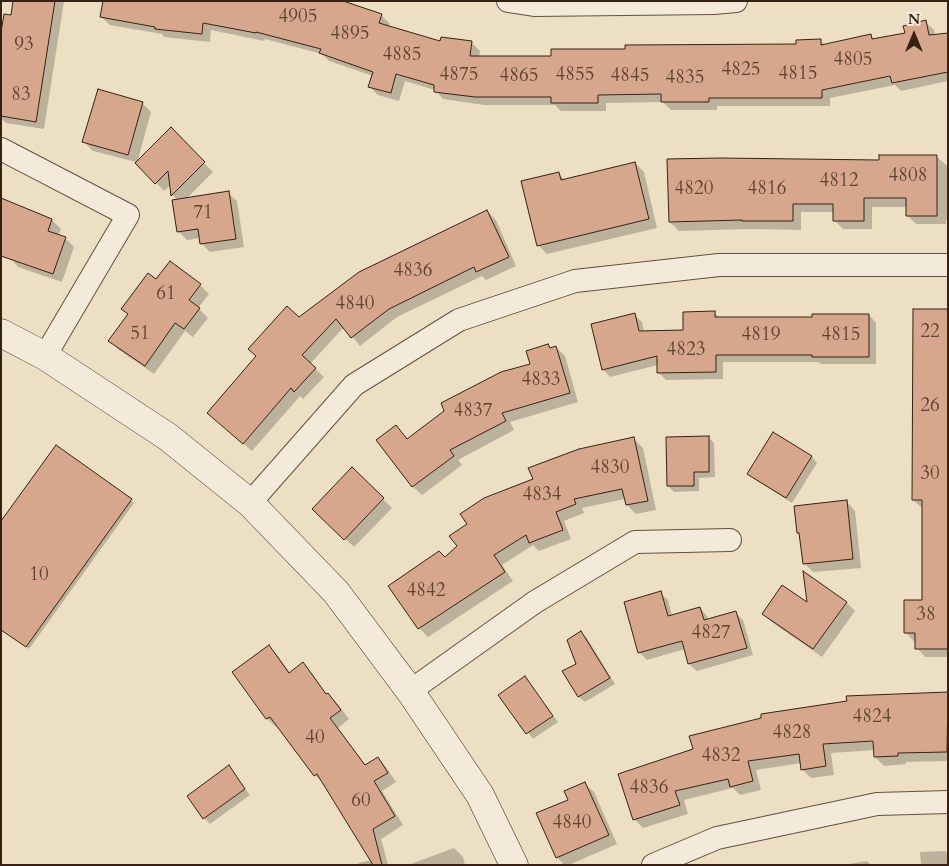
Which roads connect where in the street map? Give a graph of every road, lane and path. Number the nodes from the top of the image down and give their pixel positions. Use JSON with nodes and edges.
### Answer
{"nodes":[{"id":1,"x":508,"y":1,"type":"edge"},
{"id":2,"x":721,"y":2,"type":"edge"},
{"id":3,"x":1,"y":150,"type":"edge"},
{"id":4,"x":948,"y":265,"type":"edge"},
{"id":5,"x":1,"y":333,"type":"edge"},
{"id":6,"x":46,"y":356,"type":"junction"},
{"id":7,"x":250,"y":503,"type":"junction"},
{"id":8,"x":730,"y":540,"type":"dead end"},
{"id":9,"x":410,"y":691,"type":"junction"},
{"id":10,"x":948,"y":802,"type":"edge"},
{"id":11,"x":514,"y":865,"type":"edge"},
{"id":12,"x":653,"y":865,"type":"edge"}],
"edges":[{"from":1,"to":2,"type":"street"},
{"from":3,"to":6,"type":"street"},
{"from":4,"to":7,"type":"street"},
{"from":5,"to":6,"type":"street"},
{"from":6,"to":7,"type":"street"},
{"from":7,"to":9,"type":"street"},
{"from":8,"to":9,"type":"street"},
{"from":9,"to":11,"type":"street"},
{"from":10,"to":12,"type":"street"}]}
